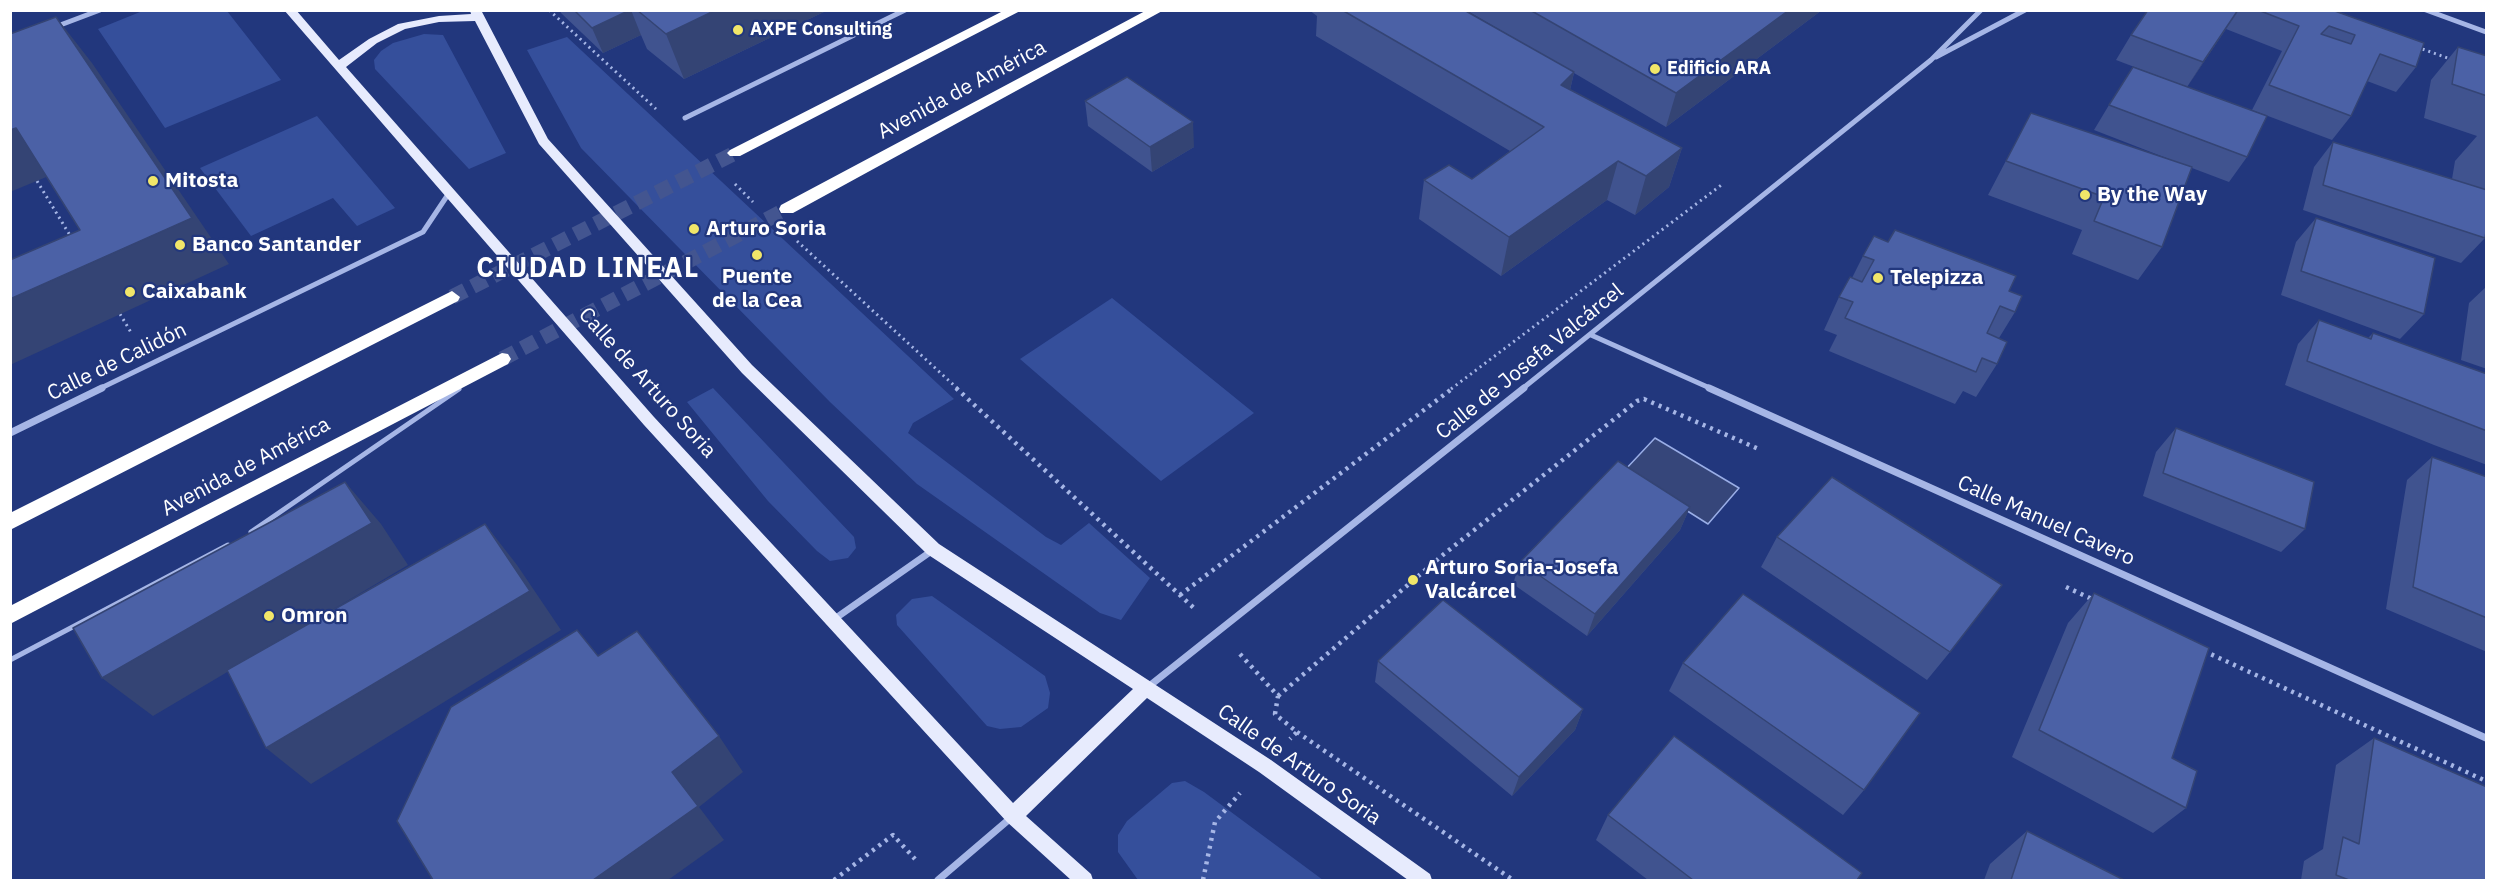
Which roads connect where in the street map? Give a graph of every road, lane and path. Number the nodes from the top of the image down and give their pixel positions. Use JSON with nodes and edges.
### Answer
{"nodes":[{"id":1,"x":100,"y":10,"type":"edge"},
{"id":2,"x":289,"y":10,"type":"edge"},
{"id":3,"x":549,"y":10,"type":"edge"},
{"id":4,"x":905,"y":10,"type":"edge"},
{"id":5,"x":1016,"y":10,"type":"edge"},
{"id":6,"x":1158,"y":10,"type":"edge"},
{"id":7,"x":1980,"y":10,"type":"edge"},
{"id":8,"x":2025,"y":10,"type":"edge"},
{"id":9,"x":2426,"y":10,"type":"edge"},
{"id":10,"x":477,"y":14,"type":"edge"},
{"id":11,"x":44,"y":31,"type":"edge"},
{"id":12,"x":2487,"y":32,"type":"edge"},
{"id":13,"x":2409,"y":45,"type":"edge"},
{"id":14,"x":1931,"y":60,"type":"junction"},
{"id":15,"x":2464,"y":64,"type":"edge"},
{"id":16,"x":338,"y":67,"type":"junction"},
{"id":17,"x":664,"y":116,"type":"dead end"},
{"id":18,"x":685,"y":118,"type":"dead end"},
{"id":19,"x":735,"y":153,"type":"tunnel mouth"},
{"id":20,"x":730,"y":180,"type":"dead end"},
{"id":21,"x":1728,"y":180,"type":"dead end"},
{"id":22,"x":37,"y":181,"type":"edge"},
{"id":23,"x":449,"y":193,"type":"junction"},
{"id":24,"x":756,"y":204,"type":"dead end"},
{"id":25,"x":787,"y":209,"type":"tunnel mouth"},
{"id":26,"x":790,"y":236,"type":"dead end"},
{"id":27,"x":77,"y":246,"type":"edge"},
{"id":28,"x":452,"y":297,"type":"tunnel mouth"},
{"id":29,"x":120,"y":314,"type":"dead end"},
{"id":30,"x":132,"y":334,"type":"dead end"},
{"id":31,"x":1591,"y":335,"type":"junction"},
{"id":32,"x":502,"y":359,"type":"joint"},
{"id":33,"x":10,"y":433,"type":"edge"},
{"id":34,"x":1765,"y":452,"type":"dead end"},
{"id":35,"x":10,"y":522,"type":"edge"},
{"id":36,"x":243,"y":537,"type":"edge"},
{"id":37,"x":232,"y":542,"type":"edge"},
{"id":38,"x":933,"y":549,"type":"junction"},
{"id":39,"x":2057,"y":583,"type":"dead end"},
{"id":40,"x":1180,"y":595,"type":"junction"},
{"id":41,"x":2100,"y":603,"type":"edge"},
{"id":42,"x":10,"y":616,"type":"edge"},
{"id":43,"x":832,"y":620,"type":"junction"},
{"id":44,"x":1217,"y":630,"type":"junction"},
{"id":45,"x":2196,"y":648,"type":"edge"},
{"id":46,"x":10,"y":660,"type":"edge"},
{"id":47,"x":1148,"y":687,"type":"junction"},
{"id":48,"x":1278,"y":696,"type":"dead end"},
{"id":49,"x":1297,"y":732,"type":"dead end"},
{"id":50,"x":2487,"y":738,"type":"edge"},
{"id":51,"x":2487,"y":782,"type":"edge"},
{"id":52,"x":1013,"y":816,"type":"junction"},
{"id":53,"x":920,"y":865,"type":"dead end"},
{"id":54,"x":834,"y":880,"type":"edge"},
{"id":55,"x":938,"y":880,"type":"edge"},
{"id":56,"x":1084,"y":880,"type":"edge"},
{"id":57,"x":1423,"y":880,"type":"edge"},
{"id":58,"x":1514,"y":880,"type":"edge"}],
"edges":[{"from":1,"to":11,"type":"street"},
{"from":2,"to":16,"type":"main road","name":"Calle de Arturo Soria"},
{"from":3,"to":17,"type":"path"},
{"from":4,"to":18,"type":"street"},
{"from":5,"to":19,"type":"highway"},
{"from":6,"to":25,"type":"highway","name":"Avenida de América"},
{"from":7,"to":14,"type":"street","name":"Calle de Josefa Valcárcel"},
{"from":8,"to":14,"type":"street","name":"Calle de Josefa Valcárcel"},
{"from":9,"to":12,"type":"street"},
{"from":10,"to":16,"type":"main road"},
{"from":10,"to":38,"type":"main road","name":"Calle de Arturo Soria"},
{"from":13,"to":15,"type":"path"},
{"from":14,"to":31,"type":"street","name":"Calle de Josefa Valcárcel"},
{"from":16,"to":23,"type":"main road","name":"Calle de Arturo Soria"},
{"from":20,"to":24,"type":"path"},
{"from":21,"to":40,"type":"path"},
{"from":22,"to":27,"type":"path"},
{"from":23,"to":33,"type":"street","name":"Calle de Calidón"},
{"from":23,"to":43,"type":"main road","name":"Calle de Arturo Soria"},
{"from":26,"to":40,"type":"path"},
{"from":28,"to":35,"type":"highway"},
{"from":29,"to":30,"type":"path"},
{"from":31,"to":44,"type":"street","name":"Calle de Josefa Valcárcel"},
{"from":31,"to":50,"type":"street","name":"Calle Manuel Cavero"},
{"from":32,"to":36,"type":"lane"},
{"from":32,"to":42,"type":"highway","name":"Avenida de América"},
{"from":34,"to":48,"type":"path"},
{"from":37,"to":46,"type":"lane"},
{"from":38,"to":43,"type":"street"},
{"from":38,"to":47,"type":"main road","name":"Calle de Arturo Soria"},
{"from":39,"to":41,"type":"path"},
{"from":40,"to":44,"type":"path"},
{"from":43,"to":52,"type":"main road","name":"Calle de Arturo Soria"},
{"from":44,"to":47,"type":"street","name":"Calle de Josefa Valcárcel"},
{"from":45,"to":51,"type":"path"},
{"from":47,"to":52,"type":"main road"},
{"from":47,"to":57,"type":"main road","name":"Calle de Arturo Soria"},
{"from":49,"to":58,"type":"path"},
{"from":52,"to":55,"type":"street"},
{"from":52,"to":56,"type":"main road","name":"Calle de Arturo Soria"},
{"from":53,"to":54,"type":"path"}]}
